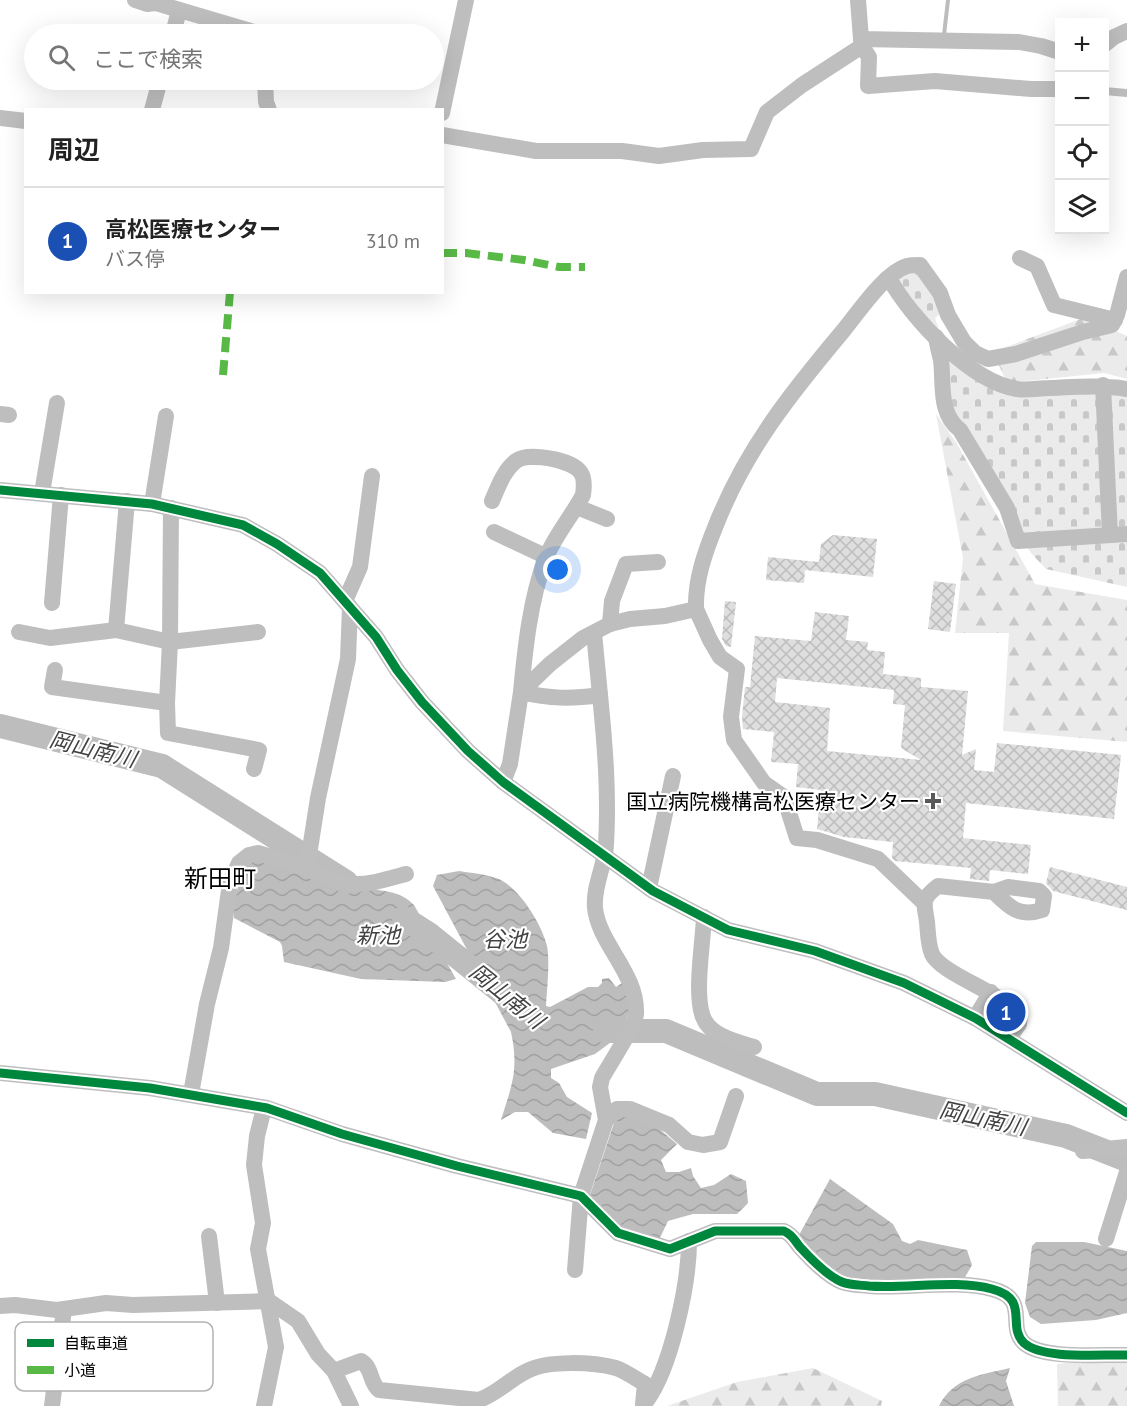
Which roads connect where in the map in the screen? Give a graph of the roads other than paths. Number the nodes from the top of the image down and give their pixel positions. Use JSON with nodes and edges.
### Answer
{"nodes":[{"id":1,"x":135,"y":0,"type":"edge"},
{"id":2,"x":466,"y":0,"type":"edge"},
{"id":3,"x":858,"y":0,"type":"edge"},
{"id":4,"x":179,"y":10,"type":"junction"},
{"id":5,"x":176,"y":24,"type":"edge"},
{"id":6,"x":227,"y":24,"type":"edge"},
{"id":7,"x":1127,"y":31,"type":"edge"},
{"id":8,"x":1109,"y":41,"type":"edge"},
{"id":9,"x":862,"y":42,"type":"junction"},
{"id":10,"x":1055,"y":50,"type":"edge"},
{"id":11,"x":1055,"y":89,"type":"edge"},
{"id":12,"x":157,"y":90,"type":"edge"},
{"id":13,"x":265,"y":90,"type":"edge"},
{"id":14,"x":1109,"y":91,"type":"edge"},
{"id":15,"x":1127,"y":93,"type":"edge"},
{"id":16,"x":153,"y":108,"type":"edge"},
{"id":17,"x":268,"y":108,"type":"edge"},
{"id":18,"x":443,"y":108,"type":"edge"},
{"id":19,"x":0,"y":118,"type":"edge"},
{"id":20,"x":24,"y":121,"type":"edge"},
{"id":21,"x":444,"y":135,"type":"edge"},
{"id":22,"x":1020,"y":258,"type":"dead end"},
{"id":23,"x":889,"y":278,"type":"junction"},
{"id":24,"x":1127,"y":278,"type":"edge"},
{"id":25,"x":1115,"y":320,"type":"junction"},
{"id":26,"x":936,"y":336,"type":"junction"},
{"id":27,"x":1103,"y":386,"type":"junction"},
{"id":28,"x":1127,"y":389,"type":"edge"},
{"id":29,"x":57,"y":403,"type":"dead end"},
{"id":30,"x":166,"y":416,"type":"dead end"},
{"id":31,"x":372,"y":476,"type":"dead end"},
{"id":32,"x":0,"y":489,"type":"edge"},
{"id":33,"x":42,"y":493,"type":"junction"},
{"id":34,"x":61,"y":495,"type":"junction"},
{"id":35,"x":127,"y":501,"type":"junction"},
{"id":36,"x":492,"y":501,"type":"dead end"},
{"id":37,"x":152,"y":504,"type":"junction"},
{"id":38,"x":577,"y":507,"type":"junction"},
{"id":39,"x":171,"y":508,"type":"junction"},
{"id":40,"x":607,"y":519,"type":"dead end"},
{"id":41,"x":494,"y":532,"type":"dead end"},
{"id":42,"x":1127,"y":534,"type":"edge"},
{"id":43,"x":1110,"y":535,"type":"junction"},
{"id":44,"x":547,"y":557,"type":"junction"},
{"id":45,"x":658,"y":562,"type":"dead end"},
{"id":46,"x":52,"y":603,"type":"dead end"},
{"id":47,"x":347,"y":604,"type":"junction"},
{"id":48,"x":696,"y":609,"type":"junction"},
{"id":49,"x":610,"y":624,"type":"junction"},
{"id":50,"x":116,"y":630,"type":"junction"},
{"id":51,"x":19,"y":632,"type":"dead end"},
{"id":52,"x":258,"y":632,"type":"dead end"},
{"id":53,"x":594,"y":633,"type":"junction"},
{"id":54,"x":170,"y":642,"type":"junction"},
{"id":55,"x":55,"y":670,"type":"dead end"},
{"id":56,"x":522,"y":693,"type":"junction"},
{"id":57,"x":600,"y":695,"type":"junction"},
{"id":58,"x":167,"y":703,"type":"junction"},
{"id":59,"x":254,"y":770,"type":"dead end"},
{"id":60,"x":673,"y":776,"type":"dead end"},
{"id":61,"x":503,"y":782,"type":"junction"},
{"id":62,"x":604,"y":856,"type":"junction"},
{"id":63,"x":307,"y":868,"type":"junction"},
{"id":64,"x":406,"y":874,"type":"dead end"},
{"id":65,"x":649,"y":888,"type":"junction"},
{"id":66,"x":994,"y":892,"type":"dead end"},
{"id":67,"x":924,"y":903,"type":"junction"},
{"id":68,"x":704,"y":917,"type":"junction"},
{"id":69,"x":991,"y":992,"type":"junction"},
{"id":70,"x":975,"y":1018,"type":"junction"},
{"id":71,"x":1009,"y":1038,"type":"junction"},
{"id":72,"x":754,"y":1047,"type":"dead end"},
{"id":73,"x":0,"y":1072,"type":"edge"},
{"id":74,"x":191,"y":1094,"type":"junction"},
{"id":75,"x":736,"y":1096,"type":"dead end"},
{"id":76,"x":264,"y":1108,"type":"junction"},
{"id":77,"x":1127,"y":1113,"type":"edge"},
{"id":78,"x":606,"y":1120,"type":"junction"},
{"id":79,"x":1127,"y":1147,"type":"edge"},
{"id":80,"x":1083,"y":1151,"type":"dead end"},
{"id":81,"x":1127,"y":1172,"type":"edge"},
{"id":82,"x":581,"y":1196,"type":"junction"},
{"id":83,"x":209,"y":1236,"type":"dead end"},
{"id":84,"x":1106,"y":1239,"type":"dead end"},
{"id":85,"x":689,"y":1241,"type":"junction"},
{"id":86,"x":575,"y":1270,"type":"dead end"},
{"id":87,"x":269,"y":1301,"type":"junction"},
{"id":88,"x":217,"y":1303,"type":"junction"},
{"id":89,"x":0,"y":1306,"type":"edge"},
{"id":90,"x":64,"y":1309,"type":"junction"},
{"id":91,"x":62,"y":1322,"type":"edge"},
{"id":92,"x":1127,"y":1355,"type":"edge"},
{"id":93,"x":334,"y":1371,"type":"junction"},
{"id":94,"x":54,"y":1391,"type":"edge"},
{"id":95,"x":643,"y":1405,"type":"edge"},
{"id":96,"x":52,"y":1406,"type":"edge"},
{"id":97,"x":264,"y":1406,"type":"edge"},
{"id":98,"x":351,"y":1406,"type":"edge"}],
"edges":[{"from":1,"to":4,"type":"street"},
{"from":2,"to":18,"type":"street"},
{"from":3,"to":9,"type":"street"},
{"from":4,"to":5,"type":"street"},
{"from":4,"to":6,"type":"street"},
{"from":7,"to":8,"type":"street"},
{"from":9,"to":10,"type":"street"},
{"from":9,"to":11,"type":"street"},
{"from":9,"to":21,"type":"street"},
{"from":12,"to":16,"type":"street"},
{"from":13,"to":17,"type":"street"},
{"from":14,"to":15,"type":"lane"},
{"from":19,"to":20,"type":"street"},
{"from":22,"to":25,"type":"street"},
{"from":23,"to":25,"type":"street"},
{"from":23,"to":26,"type":"street"},
{"from":23,"to":48,"type":"street"},
{"from":24,"to":25,"type":"street"},
{"from":26,"to":27,"type":"street"},
{"from":26,"to":43,"type":"street"},
{"from":27,"to":28,"type":"street"},
{"from":27,"to":43,"type":"street"},
{"from":29,"to":33,"type":"street"},
{"from":30,"to":37,"type":"street"},
{"from":31,"to":47,"type":"street"},
{"from":32,"to":33,"type":"street"},
{"from":33,"to":34,"type":"street"},
{"from":34,"to":35,"type":"street"},
{"from":34,"to":46,"type":"street"},
{"from":35,"to":37,"type":"street"},
{"from":35,"to":50,"type":"street"},
{"from":36,"to":38,"type":"street"},
{"from":37,"to":39,"type":"street"},
{"from":38,"to":40,"type":"street"},
{"from":38,"to":44,"type":"street"},
{"from":39,"to":47,"type":"street"},
{"from":39,"to":54,"type":"street"},
{"from":41,"to":44,"type":"street"},
{"from":42,"to":43,"type":"street"},
{"from":44,"to":56,"type":"street"},
{"from":45,"to":49,"type":"street"},
{"from":47,"to":61,"type":"street"},
{"from":47,"to":63,"type":"street"},
{"from":48,"to":49,"type":"street"},
{"from":48,"to":67,"type":"street"},
{"from":49,"to":53,"type":"street"},
{"from":50,"to":51,"type":"street"},
{"from":50,"to":54,"type":"street"},
{"from":52,"to":54,"type":"street"},
{"from":53,"to":56,"type":"street"},
{"from":53,"to":57,"type":"street"},
{"from":54,"to":58,"type":"street"},
{"from":55,"to":58,"type":"street"},
{"from":56,"to":57,"type":"street"},
{"from":56,"to":61,"type":"street"},
{"from":57,"to":62,"type":"street"},
{"from":58,"to":59,"type":"street"},
{"from":60,"to":65,"type":"street"},
{"from":61,"to":62,"type":"street"},
{"from":62,"to":65,"type":"street"},
{"from":62,"to":78,"type":"street"},
{"from":63,"to":64,"type":"street"},
{"from":63,"to":74,"type":"street"},
{"from":65,"to":68,"type":"street"},
{"from":66,"to":67,"type":"street"},
{"from":67,"to":69,"type":"street"},
{"from":68,"to":70,"type":"street"},
{"from":68,"to":72,"type":"street"},
{"from":69,"to":70,"type":"street"},
{"from":69,"to":71,"type":"street"},
{"from":70,"to":71,"type":"street"},
{"from":71,"to":77,"type":"street"},
{"from":73,"to":74,"type":"street"},
{"from":74,"to":76,"type":"street"},
{"from":75,"to":78,"type":"street"},
{"from":76,"to":82,"type":"street"},
{"from":76,"to":87,"type":"street"},
{"from":78,"to":82,"type":"street"},
{"from":79,"to":80,"type":"street"},
{"from":81,"to":84,"type":"street"},
{"from":82,"to":85,"type":"street"},
{"from":82,"to":86,"type":"street"},
{"from":83,"to":88,"type":"street"},
{"from":85,"to":92,"type":"street"},
{"from":85,"to":95,"type":"street"},
{"from":87,"to":88,"type":"street"},
{"from":87,"to":93,"type":"street"},
{"from":87,"to":97,"type":"street"},
{"from":88,"to":90,"type":"street"},
{"from":89,"to":90,"type":"street"},
{"from":90,"to":91,"type":"street"},
{"from":93,"to":95,"type":"street"},
{"from":93,"to":98,"type":"street"},
{"from":94,"to":96,"type":"street"}]}
